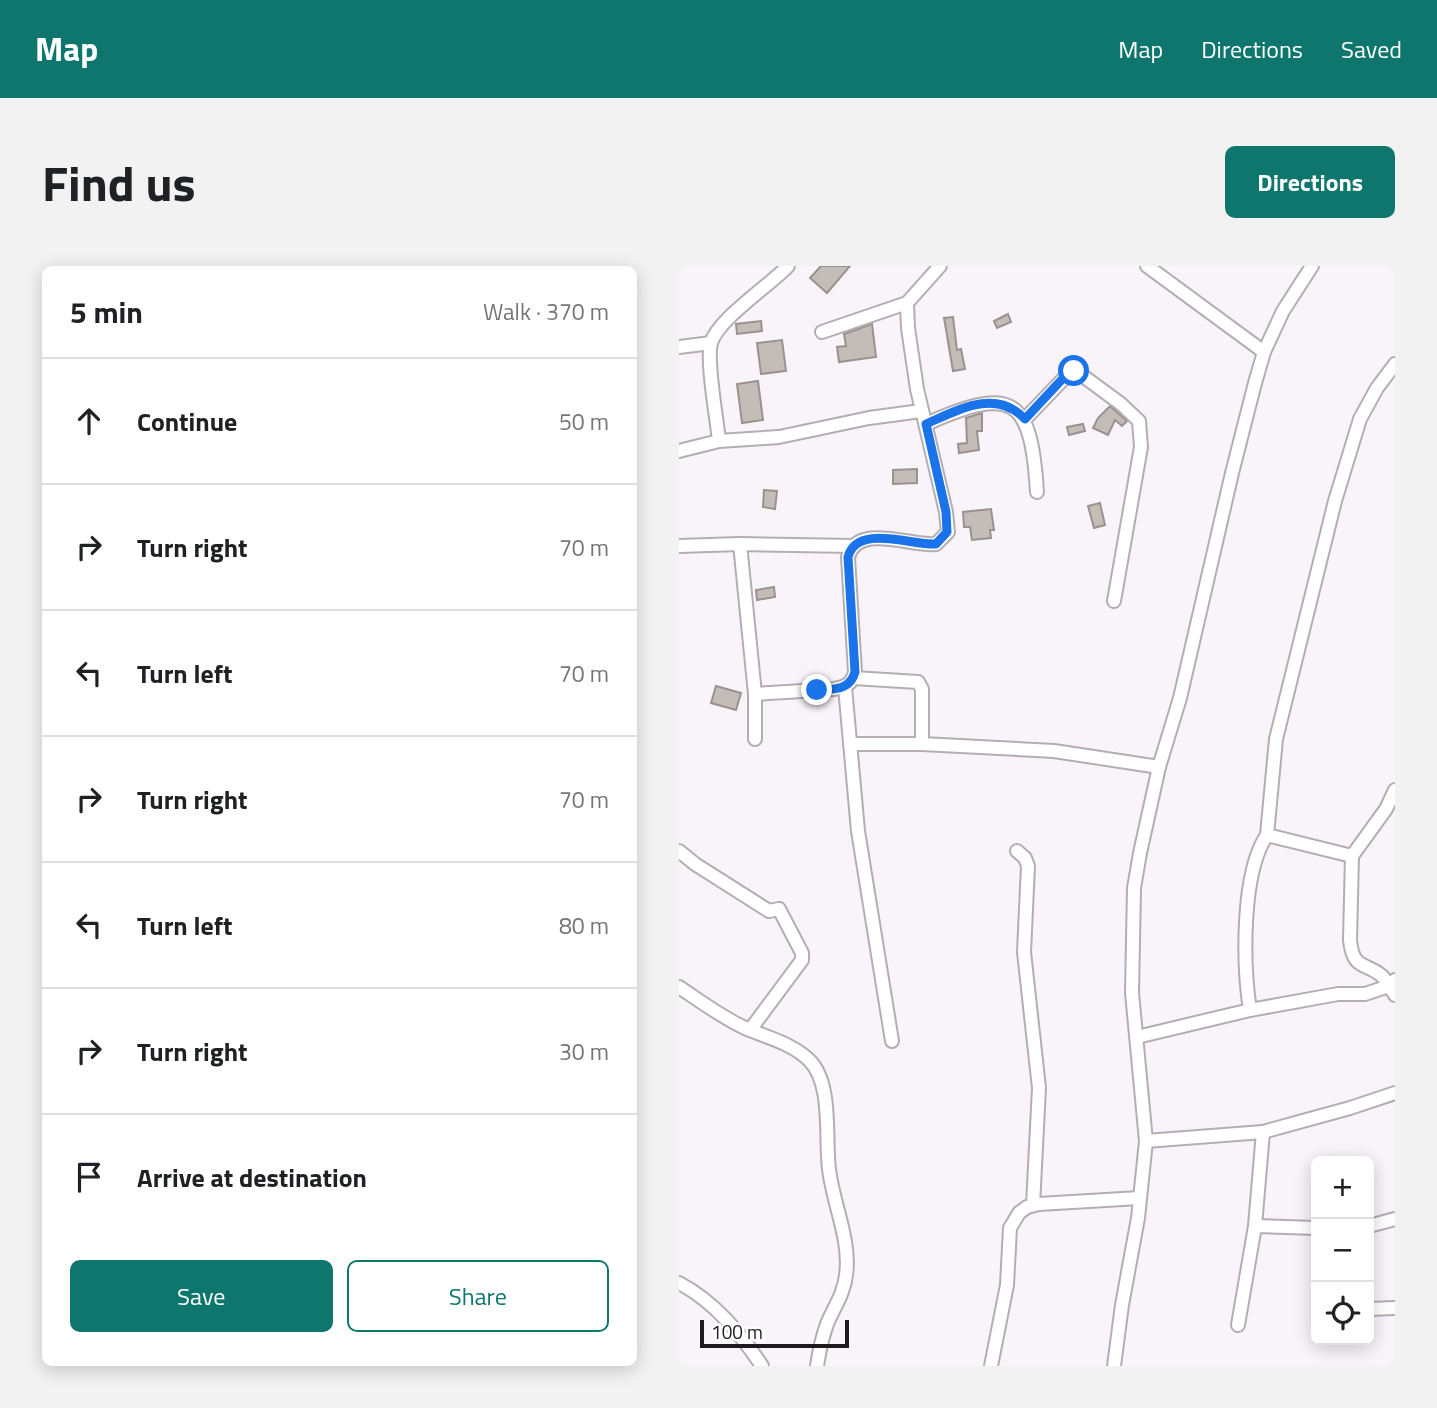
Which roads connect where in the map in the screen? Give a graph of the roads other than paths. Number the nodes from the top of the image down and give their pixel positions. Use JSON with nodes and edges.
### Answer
{"nodes":[{"id":1,"x":788,"y":266,"type":"edge"},
{"id":2,"x":940,"y":266,"type":"edge"},
{"id":3,"x":1147,"y":266,"type":"edge"},
{"id":4,"x":1311,"y":266,"type":"edge"},
{"id":5,"x":907,"y":303,"type":"junction"},
{"id":6,"x":822,"y":332,"type":"dead end"},
{"id":7,"x":711,"y":343,"type":"junction"},
{"id":8,"x":679,"y":347,"type":"edge"},
{"id":9,"x":1264,"y":352,"type":"junction"},
{"id":10,"x":1395,"y":364,"type":"edge"},
{"id":11,"x":921,"y":411,"type":"junction"},
{"id":12,"x":1025,"y":419,"type":"junction"},
{"id":13,"x":926,"y":424,"type":"junction"},
{"id":14,"x":719,"y":441,"type":"junction"},
{"id":15,"x":679,"y":451,"type":"edge"},
{"id":16,"x":1037,"y":492,"type":"dead end"},
{"id":17,"x":740,"y":544,"type":"junction"},
{"id":18,"x":679,"y":546,"type":"edge"},
{"id":19,"x":854,"y":546,"type":"junction"},
{"id":20,"x":1114,"y":601,"type":"dead end"},
{"id":21,"x":849,"y":682,"type":"junction"},
{"id":22,"x":755,"y":694,"type":"junction"},
{"id":23,"x":755,"y":739,"type":"dead end"},
{"id":24,"x":850,"y":744,"type":"junction"},
{"id":25,"x":922,"y":744,"type":"junction"},
{"id":26,"x":1159,"y":767,"type":"junction"},
{"id":27,"x":1395,"y":790,"type":"edge"},
{"id":28,"x":1267,"y":835,"type":"junction"},
{"id":29,"x":679,"y":851,"type":"edge"},
{"id":30,"x":1017,"y":851,"type":"dead end"},
{"id":31,"x":1352,"y":856,"type":"junction"},
{"id":32,"x":679,"y":987,"type":"edge"},
{"id":33,"x":1393,"y":987,"type":"edge"},
{"id":34,"x":1250,"y":1010,"type":"junction"},
{"id":35,"x":750,"y":1030,"type":"junction"},
{"id":36,"x":1137,"y":1037,"type":"junction"},
{"id":37,"x":892,"y":1041,"type":"dead end"},
{"id":38,"x":1395,"y":1093,"type":"edge"},
{"id":39,"x":1263,"y":1132,"type":"junction"},
{"id":40,"x":1146,"y":1141,"type":"junction"},
{"id":41,"x":1139,"y":1198,"type":"junction"},
{"id":42,"x":1033,"y":1205,"type":"junction"},
{"id":43,"x":1395,"y":1219,"type":"edge"},
{"id":44,"x":1374,"y":1225,"type":"edge"},
{"id":45,"x":1255,"y":1226,"type":"junction"},
{"id":46,"x":1311,"y":1228,"type":"edge"},
{"id":47,"x":679,"y":1283,"type":"edge"},
{"id":48,"x":1395,"y":1308,"type":"edge"},
{"id":49,"x":1374,"y":1309,"type":"edge"},
{"id":50,"x":1238,"y":1325,"type":"dead end"},
{"id":51,"x":762,"y":1366,"type":"edge"},
{"id":52,"x":817,"y":1366,"type":"edge"},
{"id":53,"x":992,"y":1366,"type":"edge"},
{"id":54,"x":1114,"y":1366,"type":"edge"}],
"edges":[{"from":1,"to":7,"type":"street"},
{"from":2,"to":5,"type":"street"},
{"from":3,"to":9,"type":"street"},
{"from":4,"to":9,"type":"street"},
{"from":5,"to":6,"type":"street"},
{"from":5,"to":11,"type":"street"},
{"from":7,"to":8,"type":"street"},
{"from":7,"to":14,"type":"street"},
{"from":9,"to":26,"type":"street"},
{"from":10,"to":28,"type":"street"},
{"from":11,"to":13,"type":"street"},
{"from":11,"to":14,"type":"street"},
{"from":12,"to":13,"type":"street"},
{"from":12,"to":16,"type":"street"},
{"from":12,"to":20,"type":"street"},
{"from":13,"to":19,"type":"street"},
{"from":14,"to":15,"type":"street"},
{"from":17,"to":18,"type":"street"},
{"from":17,"to":19,"type":"street"},
{"from":17,"to":22,"type":"street"},
{"from":19,"to":21,"type":"street"},
{"from":21,"to":22,"type":"street"},
{"from":21,"to":24,"type":"street"},
{"from":21,"to":25,"type":"street"},
{"from":22,"to":23,"type":"street"},
{"from":24,"to":25,"type":"street"},
{"from":24,"to":37,"type":"street"},
{"from":25,"to":26,"type":"street"},
{"from":26,"to":36,"type":"street"},
{"from":27,"to":31,"type":"street"},
{"from":28,"to":31,"type":"street"},
{"from":28,"to":34,"type":"street"},
{"from":29,"to":35,"type":"street"},
{"from":30,"to":42,"type":"street"},
{"from":31,"to":33,"type":"street"},
{"from":32,"to":35,"type":"street"},
{"from":33,"to":34,"type":"street"},
{"from":34,"to":36,"type":"street"},
{"from":35,"to":52,"type":"street"},
{"from":36,"to":40,"type":"street"},
{"from":38,"to":39,"type":"street"},
{"from":39,"to":40,"type":"street"},
{"from":39,"to":45,"type":"street"},
{"from":40,"to":41,"type":"street"},
{"from":41,"to":42,"type":"street"},
{"from":41,"to":54,"type":"street"},
{"from":42,"to":53,"type":"street"},
{"from":43,"to":44,"type":"street"},
{"from":45,"to":46,"type":"street"},
{"from":45,"to":50,"type":"street"},
{"from":47,"to":51,"type":"street"},
{"from":48,"to":49,"type":"street"}]}
